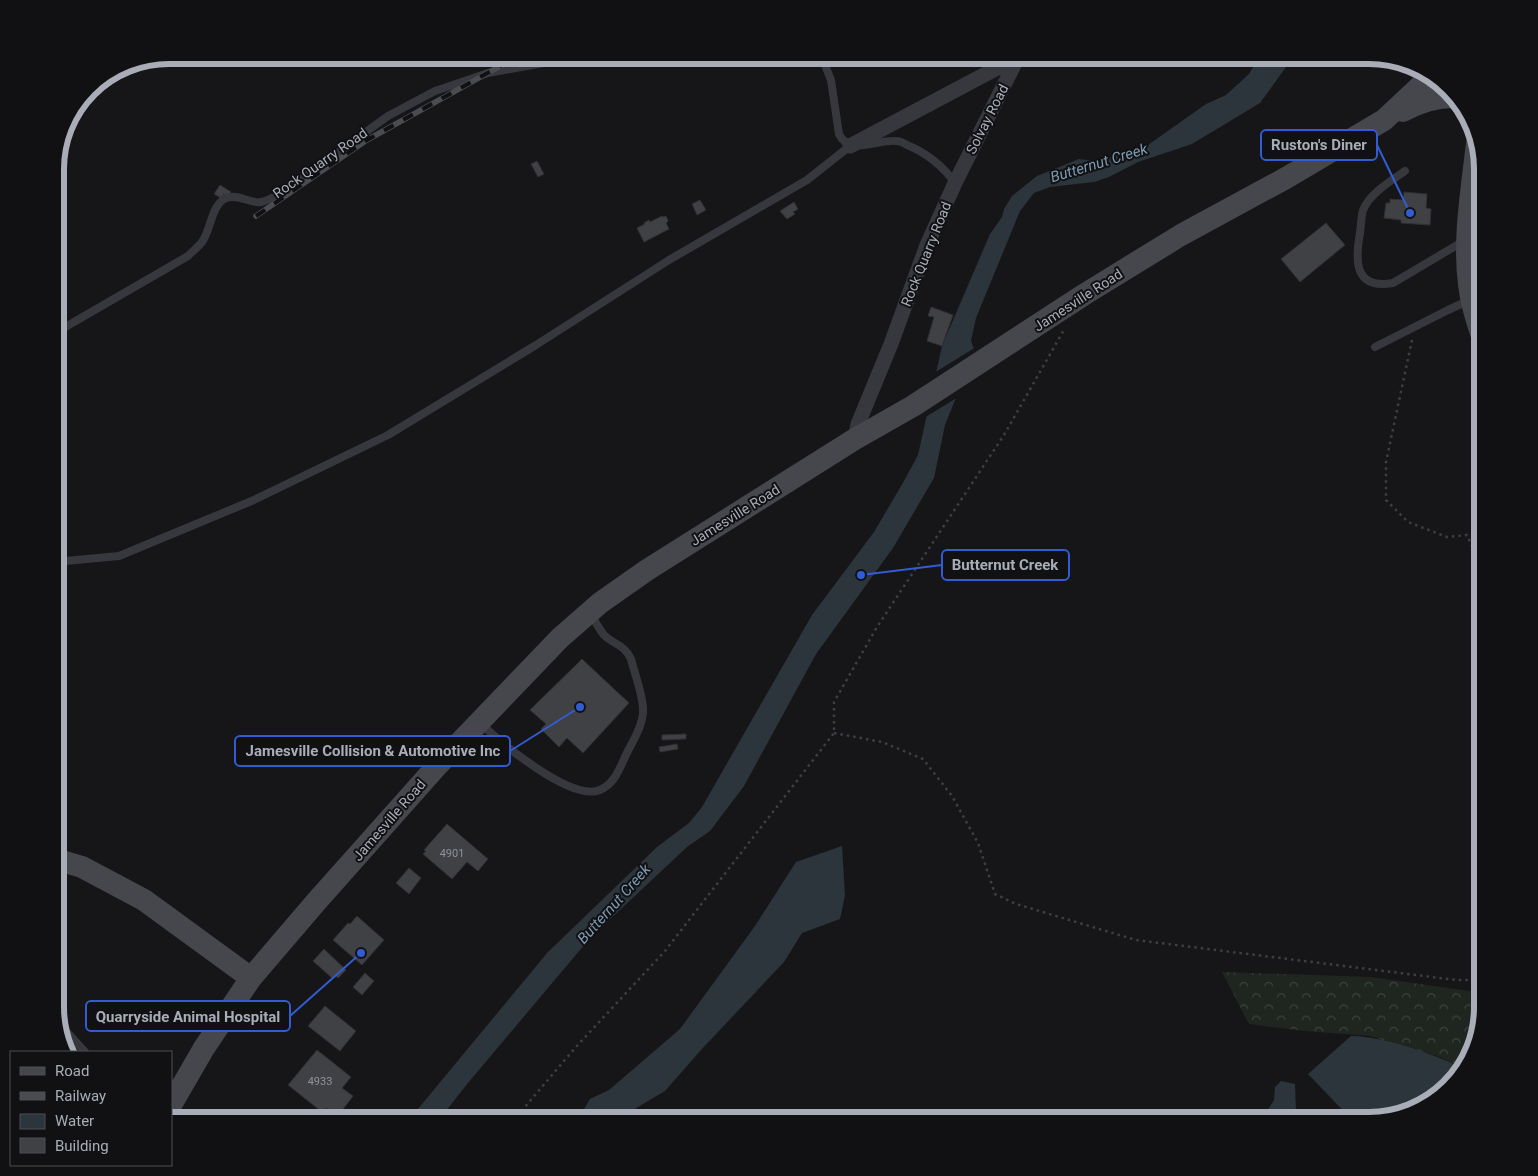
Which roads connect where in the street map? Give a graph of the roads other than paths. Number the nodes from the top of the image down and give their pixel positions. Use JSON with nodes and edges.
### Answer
{"nodes":[{"id":1,"x":538,"y":64,"type":"edge"},
{"id":2,"x":825,"y":64,"type":"edge"},
{"id":3,"x":1003,"y":64,"type":"edge"},
{"id":4,"x":1014,"y":64,"type":"edge"},
{"id":5,"x":1427,"y":81,"type":"edge"},
{"id":6,"x":1446,"y":97,"type":"edge"},
{"id":7,"x":1384,"y":120,"type":"junction"},
{"id":8,"x":850,"y":146,"type":"junction"},
{"id":9,"x":1405,"y":171,"type":"dead end"},
{"id":10,"x":1474,"y":175,"type":"edge"},
{"id":11,"x":955,"y":183,"type":"junction"},
{"id":12,"x":1468,"y":239,"type":"junction"},
{"id":13,"x":1472,"y":300,"type":"junction"},
{"id":14,"x":1474,"y":307,"type":"edge"},
{"id":15,"x":64,"y":328,"type":"edge"},
{"id":16,"x":1375,"y":347,"type":"dead end"},
{"id":17,"x":855,"y":439,"type":"junction"},
{"id":18,"x":64,"y":561,"type":"edge"},
{"id":19,"x":589,"y":612,"type":"junction"},
{"id":20,"x":478,"y":722,"type":"junction"},
{"id":21,"x":64,"y":862,"type":"edge"},
{"id":22,"x":251,"y":978,"type":"junction"},
{"id":23,"x":67,"y":1032,"type":"edge"},
{"id":24,"x":84,"y":1051,"type":"edge"},
{"id":25,"x":172,"y":1103,"type":"edge"}],
"edges":[{"from":1,"to":15,"type":"lane","name":"Rock Quarry Road"},
{"from":2,"to":8,"type":"lane"},
{"from":3,"to":8,"type":"street"},
{"from":4,"to":11,"type":"street","name":"Solvay Road"},
{"from":5,"to":7,"type":"street","name":"Jamesville Road"},
{"from":6,"to":7,"type":"street"},
{"from":7,"to":17,"type":"street","name":"Jamesville Road"},
{"from":8,"to":11,"type":"lane"},
{"from":8,"to":18,"type":"lane"},
{"from":9,"to":12,"type":"lane"},
{"from":10,"to":12,"type":"street"},
{"from":11,"to":17,"type":"street","name":"Rock Quarry Road"},
{"from":12,"to":13,"type":"street"},
{"from":13,"to":14,"type":"street"},
{"from":13,"to":16,"type":"lane"},
{"from":17,"to":19,"type":"street","name":"Jamesville Road"},
{"from":19,"to":20,"type":"street","name":"Jamesville Road"},
{"from":19,"to":20,"type":"lane"},
{"from":20,"to":22,"type":"street","name":"Jamesville Road"},
{"from":21,"to":22,"type":"street"},
{"from":22,"to":25,"type":"street","name":"Jamesville Road"},
{"from":23,"to":24,"type":"lane"}]}
